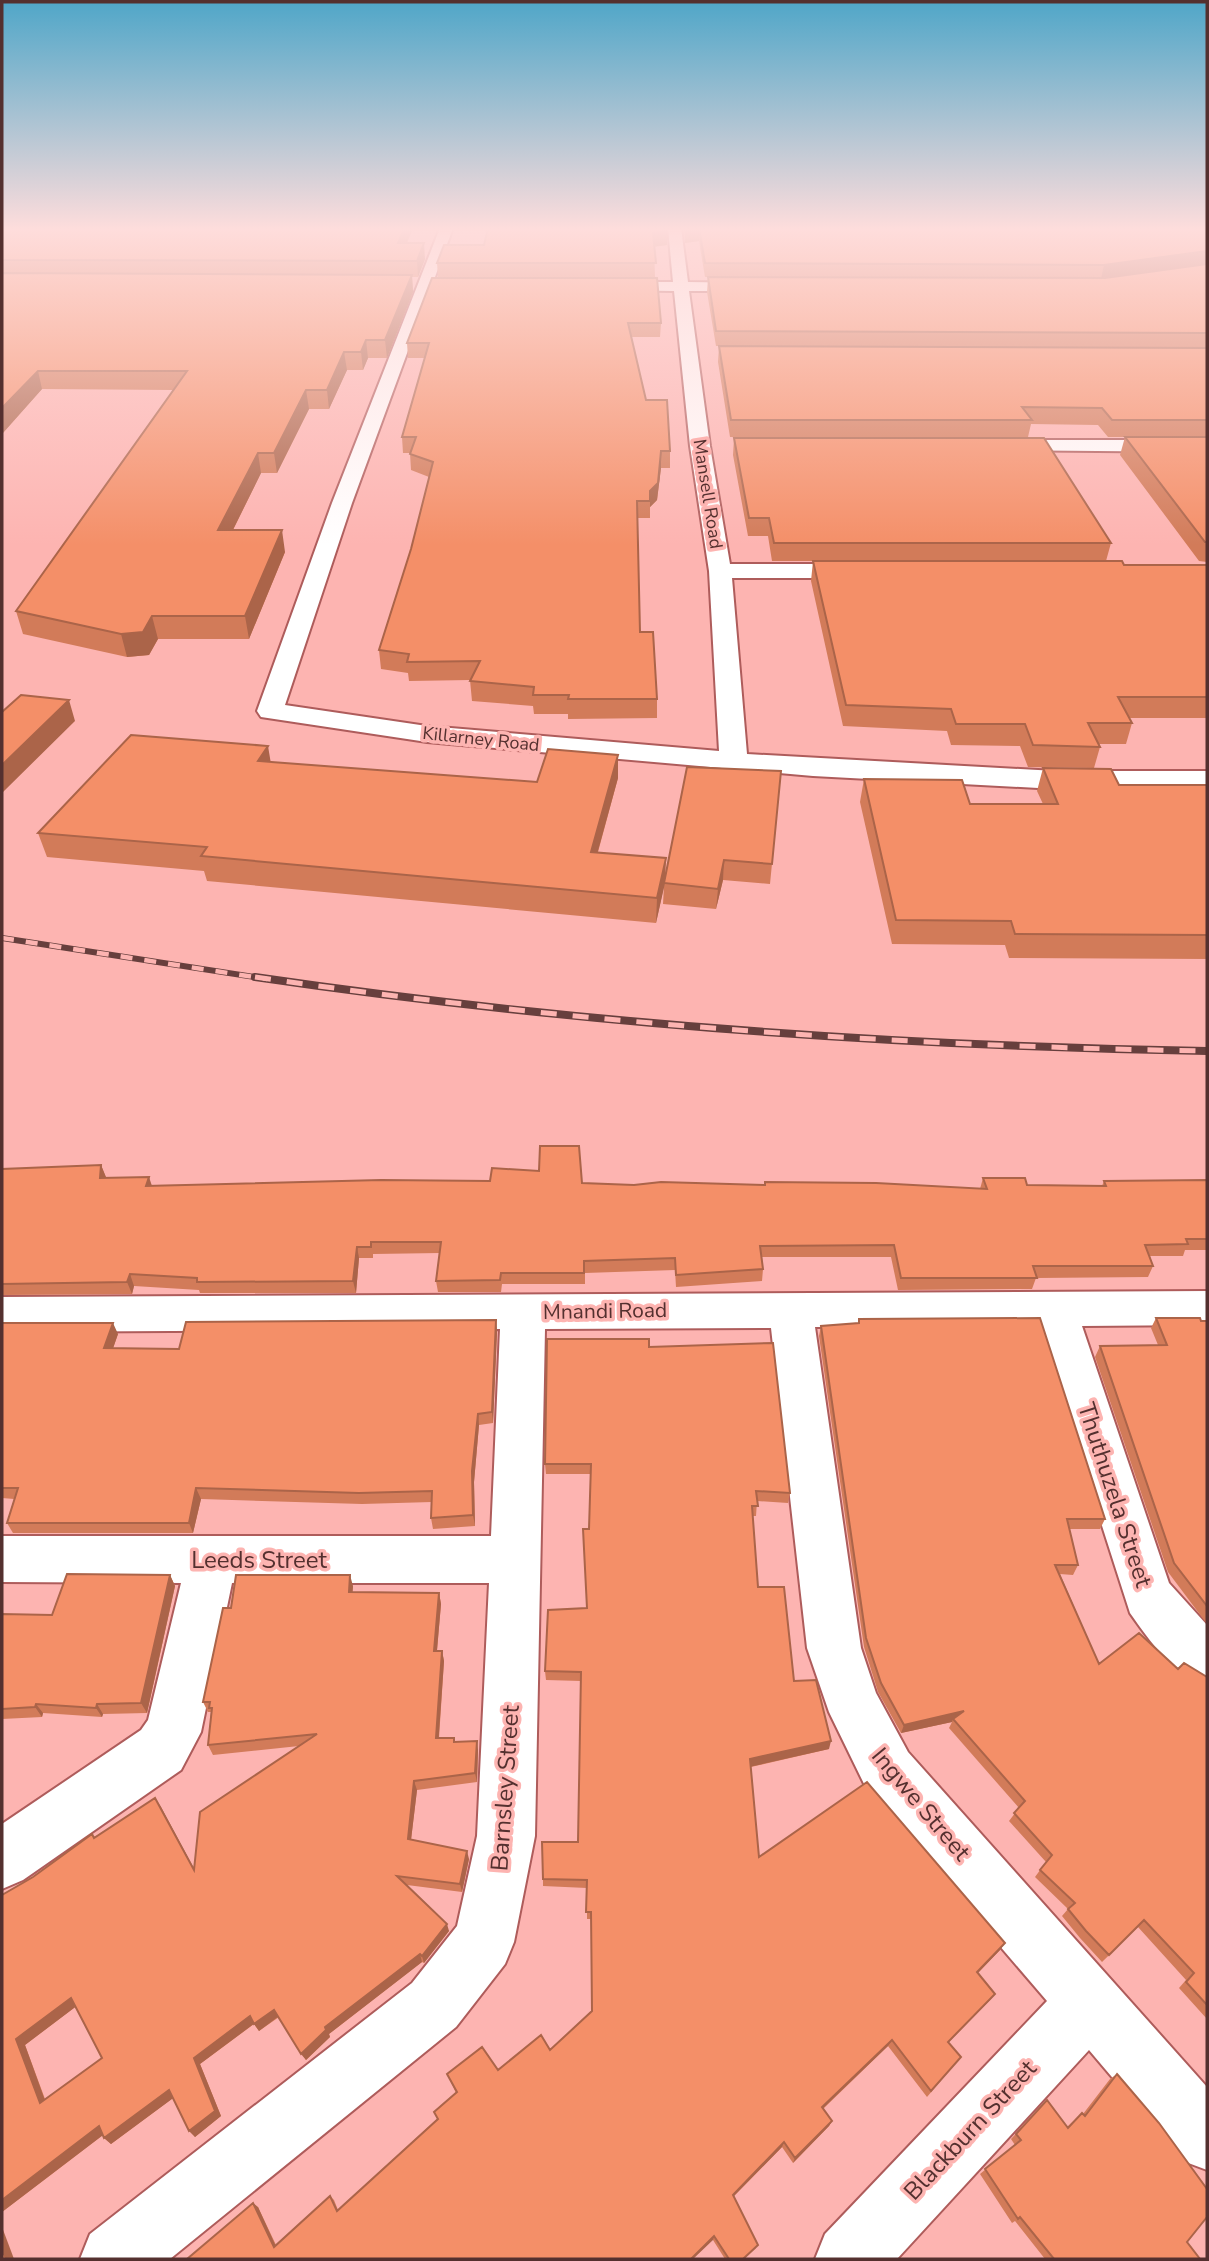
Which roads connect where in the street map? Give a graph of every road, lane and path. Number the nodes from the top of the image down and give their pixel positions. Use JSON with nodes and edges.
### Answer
{"nodes":[{"id":1,"x":406,"y":334,"type":"edge"},
{"id":2,"x":692,"y":334,"type":"edge"},
{"id":3,"x":978,"y":446,"type":"edge"},
{"id":4,"x":1207,"y":446,"type":"edge"},
{"id":5,"x":720,"y":571,"type":"junction"},
{"id":6,"x":887,"y":571,"type":"edge"},
{"id":7,"x":734,"y":761,"type":"junction"},
{"id":8,"x":1207,"y":780,"type":"edge"},
{"id":9,"x":1207,"y":1308,"type":"edge"},
{"id":10,"x":791,"y":1309,"type":"junction"},
{"id":11,"x":1055,"y":1310,"type":"junction"},
{"id":12,"x":523,"y":1312,"type":"junction"},
{"id":13,"x":2,"y":1314,"type":"edge"},
{"id":14,"x":2,"y":1559,"type":"edge"},
{"id":15,"x":212,"y":1560,"type":"junction"},
{"id":16,"x":517,"y":1560,"type":"junction"},
{"id":17,"x":1207,"y":1661,"type":"edge"},
{"id":18,"x":2,"y":1859,"type":"edge"},
{"id":19,"x":1091,"y":2001,"type":"junction"},
{"id":20,"x":1207,"y":2137,"type":"edge"},
{"id":21,"x":115,"y":2259,"type":"edge"},
{"id":22,"x":849,"y":2259,"type":"edge"}],
"edges":[{"from":1,"to":7,"type":"street","name":"Killarney Road"},
{"from":2,"to":5,"type":"street","name":"Mansell Road"},
{"from":3,"to":4,"type":"street"},
{"from":5,"to":6,"type":"street"},
{"from":5,"to":7,"type":"street","name":"Mansell Road"},
{"from":7,"to":8,"type":"street","name":"Killarney Road"},
{"from":9,"to":11,"type":"street","name":"Mnandi Road"},
{"from":10,"to":11,"type":"street","name":"Mnandi Road"},
{"from":10,"to":12,"type":"street","name":"Mnandi Road"},
{"from":10,"to":19,"type":"street","name":"Ingwe Street"},
{"from":11,"to":17,"type":"street","name":"Thuthuzela Street"},
{"from":12,"to":13,"type":"street","name":"Mnandi Road"},
{"from":12,"to":16,"type":"street","name":"Barnsley Street"},
{"from":14,"to":15,"type":"street","name":"Leeds Street"},
{"from":15,"to":16,"type":"street","name":"Leeds Street"},
{"from":15,"to":18,"type":"street"},
{"from":16,"to":21,"type":"street","name":"Barnsley Street"},
{"from":19,"to":20,"type":"street","name":"Ingwe Street"},
{"from":19,"to":22,"type":"street","name":"Blackburn Street"}]}
